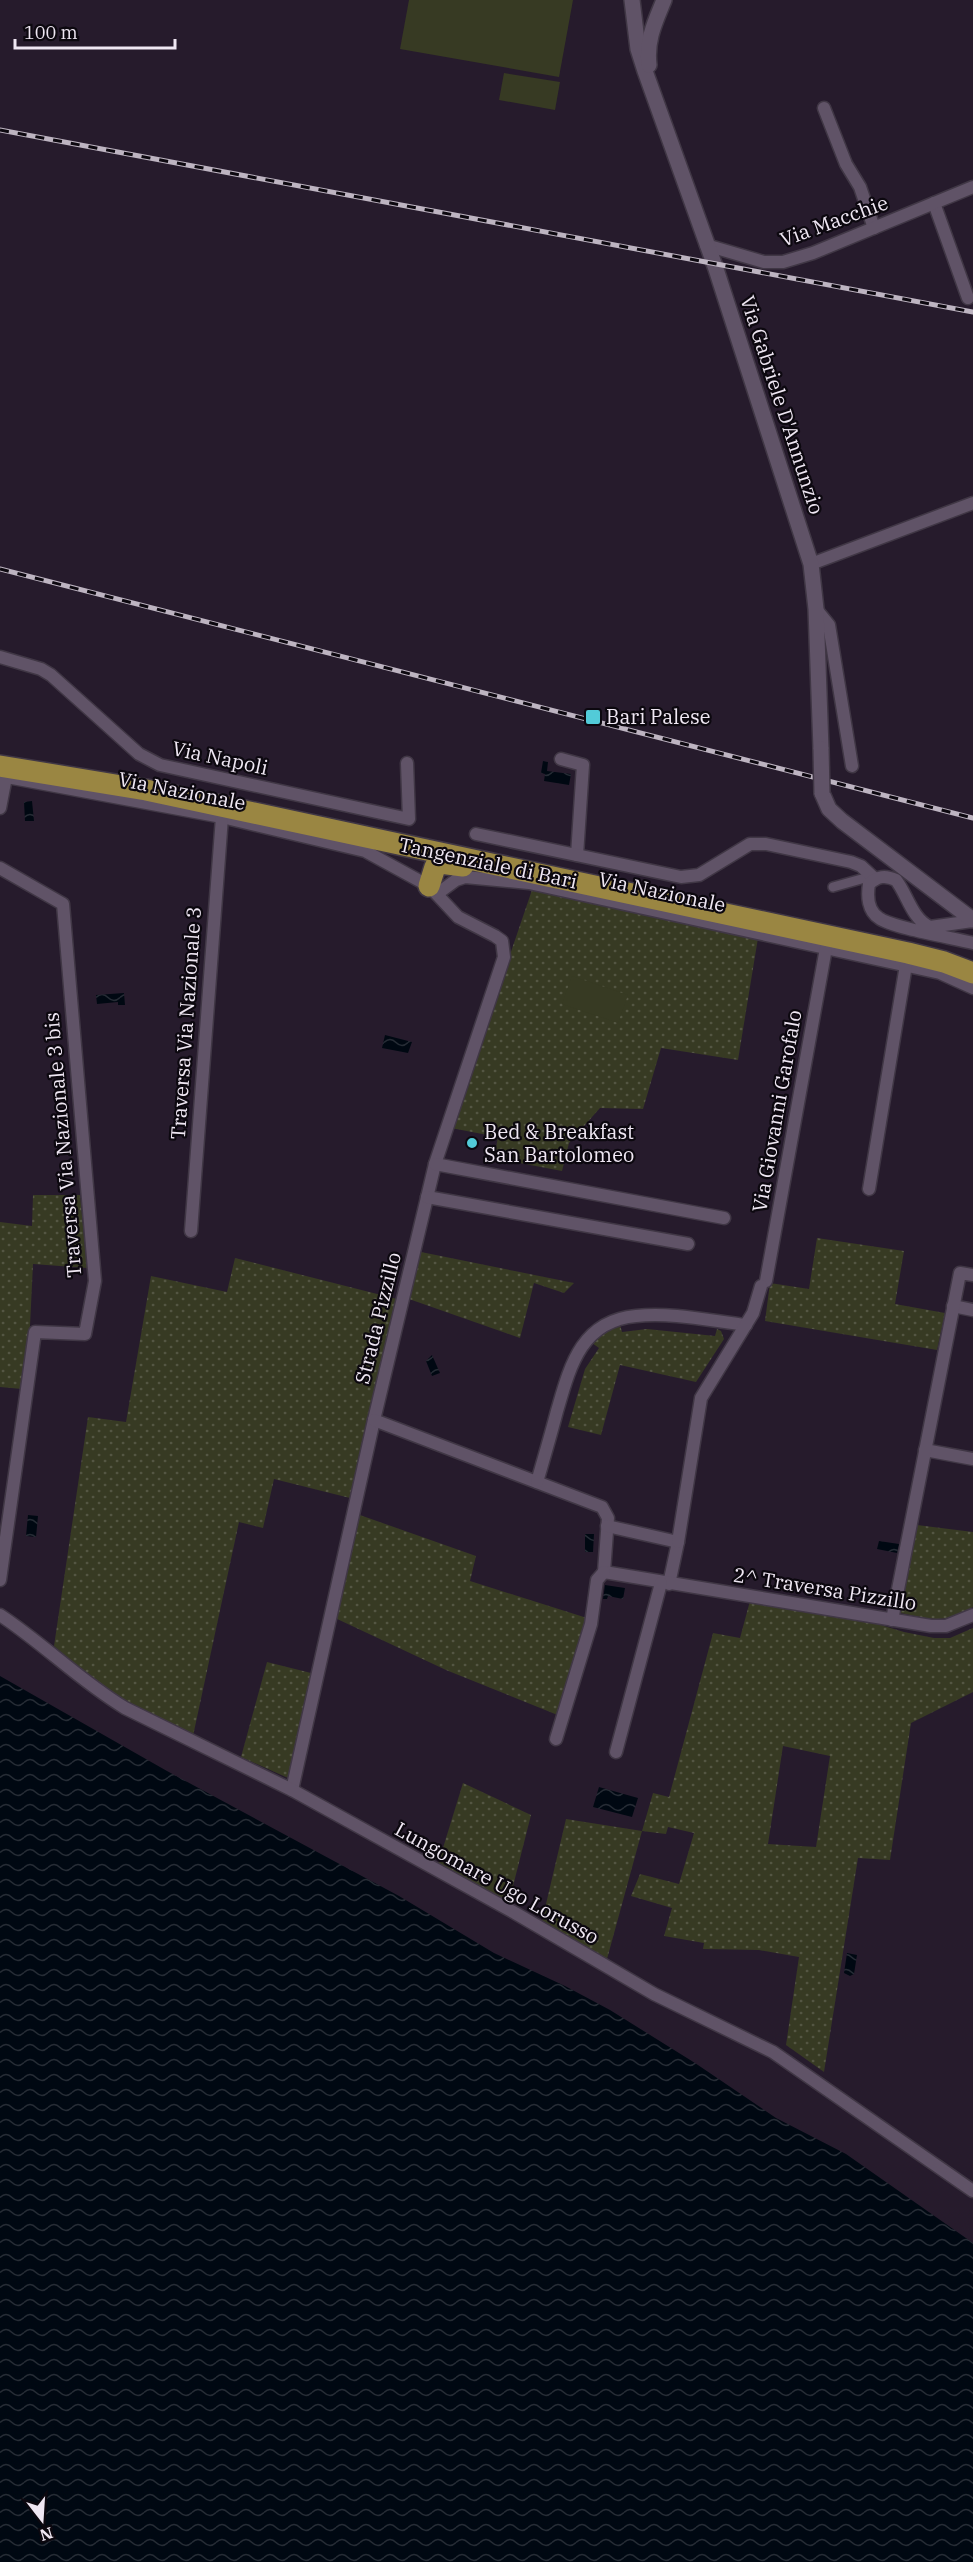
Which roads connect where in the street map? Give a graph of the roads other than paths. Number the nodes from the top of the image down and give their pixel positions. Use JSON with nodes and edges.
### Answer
{"nodes":[{"id":1,"x":632,"y":0,"type":"edge"},
{"id":2,"x":664,"y":0,"type":"edge"},
{"id":3,"x":651,"y":86,"type":"junction"},
{"id":4,"x":824,"y":108,"type":"dead end"},
{"id":5,"x":973,"y":187,"type":"edge"},
{"id":6,"x":934,"y":203,"type":"junction"},
{"id":7,"x":874,"y":228,"type":"junction"},
{"id":8,"x":706,"y":245,"type":"junction"},
{"id":9,"x":968,"y":298,"type":"dead end"},
{"id":10,"x":973,"y":503,"type":"edge"},
{"id":11,"x":811,"y":564,"type":"junction"},
{"id":12,"x":816,"y":609,"type":"junction"},
{"id":13,"x":0,"y":657,"type":"edge"},
{"id":14,"x":0,"y":752,"type":"edge"},
{"id":15,"x":561,"y":759,"type":"dead end"},
{"id":16,"x":407,"y":763,"type":"dead end"},
{"id":17,"x":852,"y":766,"type":"dead end"},
{"id":18,"x":2,"y":773,"type":"edge"},
{"id":19,"x":0,"y":808,"type":"edge"},
{"id":20,"x":222,"y":817,"type":"junction"},
{"id":21,"x":476,"y":834,"type":"dead end"},
{"id":22,"x":376,"y":838,"type":"junction"},
{"id":23,"x":577,"y":855,"type":"junction"},
{"id":24,"x":0,"y":868,"type":"edge"},
{"id":25,"x":538,"y":874,"type":"junction"},
{"id":26,"x":874,"y":877,"type":"junction"},
{"id":27,"x":427,"y":887,"type":"junction"},
{"id":28,"x":833,"y":887,"type":"dead end"},
{"id":29,"x":937,"y":891,"type":"junction"},
{"id":30,"x":948,"y":908,"type":"junction"},
{"id":31,"x":969,"y":921,"type":"edge"},
{"id":32,"x":942,"y":924,"type":"junction"},
{"id":33,"x":973,"y":941,"type":"edge"},
{"id":34,"x":826,"y":948,"type":"junction"},
{"id":35,"x":973,"y":958,"type":"edge"},
{"id":36,"x":906,"y":965,"type":"junction"},
{"id":37,"x":973,"y":973,"type":"edge"},
{"id":38,"x":973,"y":988,"type":"edge"},
{"id":39,"x":435,"y":1164,"type":"junction"},
{"id":40,"x":869,"y":1190,"type":"dead end"},
{"id":41,"x":427,"y":1197,"type":"junction"},
{"id":42,"x":724,"y":1218,"type":"dead end"},
{"id":43,"x":191,"y":1231,"type":"dead end"},
{"id":44,"x":688,"y":1244,"type":"dead end"},
{"id":45,"x":973,"y":1275,"type":"edge"},
{"id":46,"x":953,"y":1306,"type":"junction"},
{"id":47,"x":973,"y":1310,"type":"edge"},
{"id":48,"x":746,"y":1325,"type":"junction"},
{"id":49,"x":374,"y":1420,"type":"junction"},
{"id":50,"x":926,"y":1450,"type":"junction"},
{"id":51,"x":973,"y":1459,"type":"edge"},
{"id":52,"x":537,"y":1482,"type":"junction"},
{"id":53,"x":607,"y":1526,"type":"junction"},
{"id":54,"x":678,"y":1542,"type":"junction"},
{"id":55,"x":604,"y":1572,"type":"junction"},
{"id":56,"x":0,"y":1580,"type":"edge"},
{"id":57,"x":665,"y":1583,"type":"junction"},
{"id":58,"x":0,"y":1615,"type":"edge"},
{"id":59,"x":973,"y":1616,"type":"edge"},
{"id":60,"x":892,"y":1620,"type":"junction"},
{"id":61,"x":556,"y":1738,"type":"dead end"},
{"id":62,"x":616,"y":1752,"type":"dead end"},
{"id":63,"x":292,"y":1790,"type":"junction"},
{"id":64,"x":973,"y":2191,"type":"edge"}],
"edges":[{"from":1,"to":3,"type":"street"},
{"from":2,"to":3,"type":"street"},
{"from":3,"to":8,"type":"street","name":"Via Gabriele D'Annunzio"},
{"from":4,"to":7,"type":"street"},
{"from":5,"to":6,"type":"street","name":"Via Macchie"},
{"from":6,"to":7,"type":"street","name":"Via Macchie"},
{"from":6,"to":9,"type":"street"},
{"from":7,"to":8,"type":"street","name":"Via Macchie"},
{"from":8,"to":11,"type":"street","name":"Via Gabriele D'Annunzio"},
{"from":10,"to":11,"type":"street"},
{"from":11,"to":12,"type":"street","name":"Via Gabriele D'Annunzio"},
{"from":12,"to":17,"type":"street"},
{"from":12,"to":29,"type":"street","name":"Via Gabriele D'Annunzio","bridge":true},
{"from":13,"to":16,"type":"street","name":"Via Napoli"},
{"from":14,"to":35,"type":"highway","name":"Tangenziale di Bari"},
{"from":15,"to":23,"type":"street"},
{"from":18,"to":19,"type":"street"},
{"from":18,"to":20,"type":"street","name":"Via Nazionale"},
{"from":18,"to":22,"type":"highway","name":"Tangenziale di Bari"},
{"from":20,"to":27,"type":"street","name":"Via Nazionale"},
{"from":20,"to":43,"type":"street","name":"Traversa Via Nazionale 3"},
{"from":21,"to":23,"type":"street"},
{"from":22,"to":25,"type":"highway","name":"Tangenziale di Bari"},
{"from":22,"to":27,"type":"highway"},
{"from":23,"to":26,"type":"street"},
{"from":24,"to":56,"type":"street","name":"Traversa Via Nazionale 3 bis"},
{"from":25,"to":27,"type":"highway"},
{"from":25,"to":37,"type":"highway","name":"Tangenziale di Bari"},
{"from":26,"to":28,"type":"street"},
{"from":26,"to":32,"type":"street"},
{"from":26,"to":33,"type":"street"},
{"from":27,"to":34,"type":"street","name":"Via Nazionale"},
{"from":27,"to":39,"type":"street","name":"Strada Pizzillo"},
{"from":29,"to":30,"type":"street"},
{"from":29,"to":31,"type":"street"},
{"from":30,"to":31,"type":"street"},
{"from":30,"to":32,"type":"street"},
{"from":31,"to":32,"type":"street"},
{"from":31,"to":33,"type":"street"},
{"from":34,"to":36,"type":"street","name":"Via Nazionale"},
{"from":34,"to":48,"type":"street","name":"Via Giovanni Garofalo"},
{"from":36,"to":38,"type":"street","name":"Via Nazionale"},
{"from":36,"to":40,"type":"street"},
{"from":39,"to":41,"type":"street","name":"Strada Pizzillo"},
{"from":39,"to":42,"type":"street"},
{"from":41,"to":44,"type":"street"},
{"from":41,"to":49,"type":"street","name":"Strada Pizzillo"},
{"from":45,"to":46,"type":"street"},
{"from":46,"to":47,"type":"street"},
{"from":46,"to":50,"type":"street"},
{"from":48,"to":52,"type":"street"},
{"from":48,"to":54,"type":"street","name":"Via Giovanni Garofalo"},
{"from":49,"to":52,"type":"street"},
{"from":49,"to":63,"type":"street","name":"Strada Pizzillo"},
{"from":50,"to":51,"type":"street"},
{"from":50,"to":60,"type":"street"},
{"from":52,"to":53,"type":"street"},
{"from":53,"to":54,"type":"street"},
{"from":53,"to":55,"type":"street"},
{"from":54,"to":57,"type":"street"},
{"from":55,"to":57,"type":"street","name":"2^ Traversa Pizzillo"},
{"from":55,"to":61,"type":"street"},
{"from":57,"to":60,"type":"street","name":"2^ Traversa Pizzillo"},
{"from":57,"to":62,"type":"street"},
{"from":58,"to":63,"type":"street","name":"Lungomare Ugo Lorusso"},
{"from":59,"to":60,"type":"street","name":"2^ Traversa Pizzillo"},
{"from":63,"to":64,"type":"street","name":"Lungomare Ugo Lorusso"}]}
